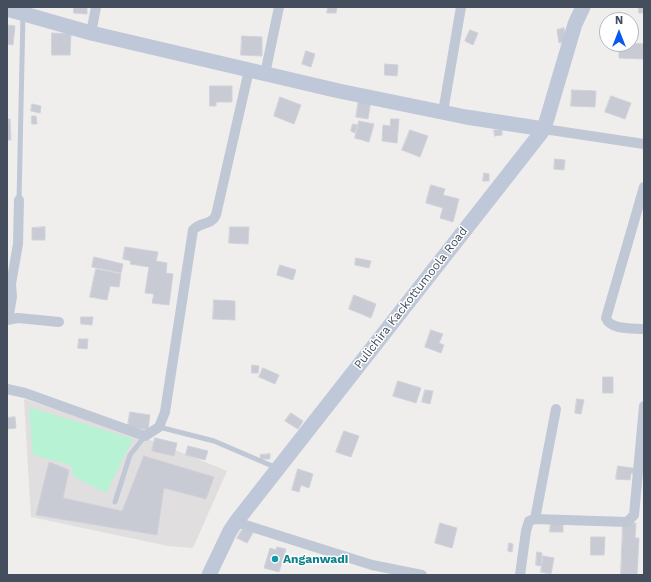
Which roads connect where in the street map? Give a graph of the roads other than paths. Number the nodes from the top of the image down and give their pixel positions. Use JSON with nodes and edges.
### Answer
{"nodes":[{"id":1,"x":96,"y":7,"type":"edge"},
{"id":2,"x":279,"y":7,"type":"edge"},
{"id":3,"x":461,"y":7,"type":"edge"},
{"id":4,"x":583,"y":7,"type":"edge"},
{"id":5,"x":7,"y":10,"type":"edge"},
{"id":6,"x":23,"y":14,"type":"junction"},
{"id":7,"x":91,"y":33,"type":"junction"},
{"id":8,"x":249,"y":70,"type":"junction"},
{"id":9,"x":265,"y":74,"type":"junction"},
{"id":10,"x":442,"y":112,"type":"junction"},
{"id":11,"x":544,"y":129,"type":"junction"},
{"id":12,"x":644,"y":144,"type":"edge"},
{"id":13,"x":644,"y":187,"type":"edge"},
{"id":14,"x":19,"y":200,"type":"joint"},
{"id":15,"x":7,"y":320,"type":"edge"},
{"id":16,"x":59,"y":322,"type":"dead end"},
{"id":17,"x":644,"y":329,"type":"edge"},
{"id":18,"x":7,"y":389,"type":"edge"},
{"id":19,"x":644,"y":406,"type":"edge"},
{"id":20,"x":556,"y":409,"type":"dead end"},
{"id":21,"x":159,"y":427,"type":"junction"},
{"id":22,"x":145,"y":436,"type":"junction"},
{"id":23,"x":278,"y":469,"type":"junction"},
{"id":24,"x":115,"y":502,"type":"dead end"},
{"id":25,"x":535,"y":520,"type":"junction"},
{"id":26,"x":236,"y":522,"type":"junction"},
{"id":27,"x":210,"y":575,"type":"edge"},
{"id":28,"x":422,"y":575,"type":"edge"},
{"id":29,"x":520,"y":575,"type":"edge"}],
"edges":[{"from":1,"to":7,"type":"street"},
{"from":2,"to":9,"type":"street"},
{"from":3,"to":10,"type":"street"},
{"from":4,"to":11,"type":"main road","name":"Pulichira Kackottumoola Road"},
{"from":5,"to":6,"type":"main road"},
{"from":6,"to":7,"type":"main road"},
{"from":6,"to":14,"type":"lane"},
{"from":7,"to":8,"type":"main road"},
{"from":8,"to":9,"type":"main road"},
{"from":8,"to":21,"type":"street"},
{"from":9,"to":10,"type":"main road"},
{"from":10,"to":11,"type":"main road"},
{"from":11,"to":12,"type":"street"},
{"from":11,"to":23,"type":"main road","name":"Pulichira Kackottumoola Road"},
{"from":13,"to":17,"type":"street"},
{"from":14,"to":15,"type":"street"},
{"from":15,"to":16,"type":"street"},
{"from":18,"to":22,"type":"street"},
{"from":19,"to":25,"type":"street"},
{"from":20,"to":25,"type":"street"},
{"from":21,"to":22,"type":"street"},
{"from":21,"to":23,"type":"lane"},
{"from":22,"to":24,"type":"lane"},
{"from":23,"to":26,"type":"main road","name":"Pulichira Kackottumoola Road"},
{"from":25,"to":29,"type":"street"},
{"from":26,"to":27,"type":"main road","name":"Pulichira Kackottumoola Road"},
{"from":26,"to":28,"type":"street"}]}
